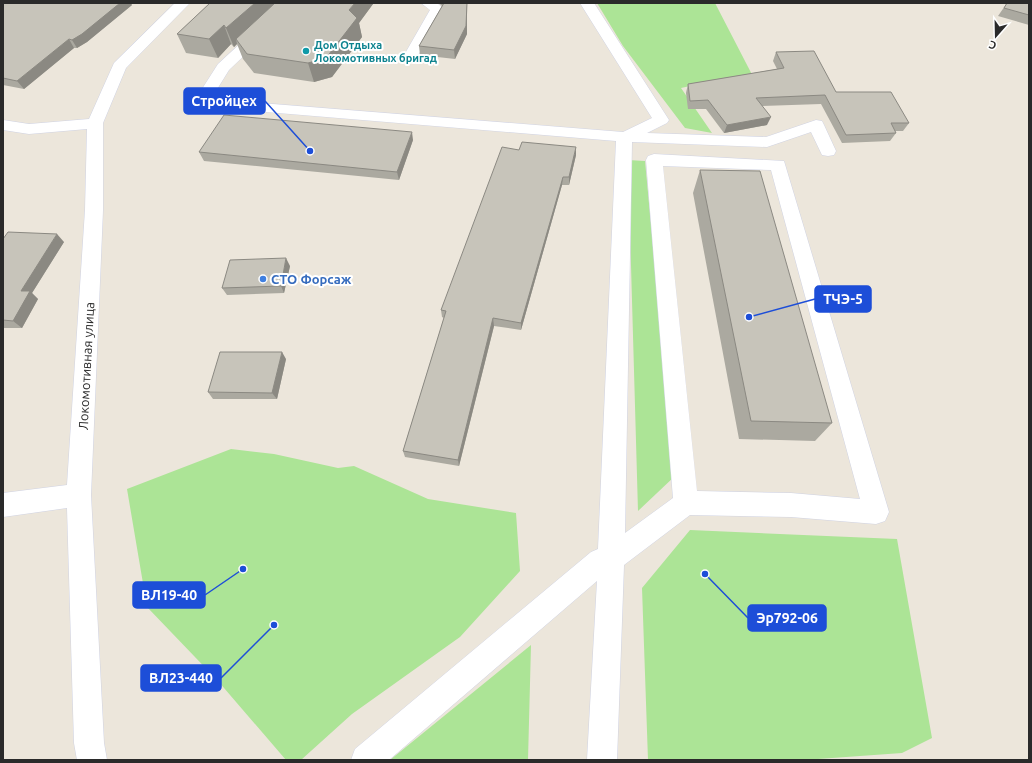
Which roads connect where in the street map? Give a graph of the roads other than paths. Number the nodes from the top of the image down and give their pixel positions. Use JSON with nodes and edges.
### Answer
{"nodes":[{"id":1,"x":183,"y":3,"type":"edge"},
{"id":2,"x":292,"y":3,"type":"edge"},
{"id":3,"x":428,"y":3,"type":"edge"},
{"id":4,"x":587,"y":3,"type":"edge"},
{"id":5,"x":410,"y":58,"type":"dead end"},
{"id":6,"x":95,"y":123,"type":"junction"},
{"id":7,"x":3,"y":124,"type":"edge"},
{"id":8,"x":624,"y":137,"type":"junction"},
{"id":9,"x":828,"y":151,"type":"dead end"},
{"id":10,"x":79,"y":495,"type":"junction"},
{"id":11,"x":686,"y":503,"type":"junction"},
{"id":12,"x":3,"y":505,"type":"edge"},
{"id":13,"x":611,"y":559,"type":"junction"},
{"id":14,"x":92,"y":760,"type":"edge"},
{"id":15,"x":366,"y":760,"type":"edge"},
{"id":16,"x":602,"y":760,"type":"edge"}],
"edges":[{"from":1,"to":6,"type":"street","name":"Локомотивная улица"},
{"from":2,"to":8,"type":"street"},
{"from":3,"to":5,"type":"street"},
{"from":4,"to":8,"type":"street"},
{"from":6,"to":7,"type":"street"},
{"from":6,"to":10,"type":"street","name":"Локомотивная улица"},
{"from":8,"to":9,"type":"street"},
{"from":8,"to":13,"type":"street"},
{"from":10,"to":12,"type":"street"},
{"from":10,"to":14,"type":"street","name":"Локомотивная улица"},
{"from":11,"to":11,"type":"street"},
{"from":11,"to":13,"type":"street"},
{"from":13,"to":15,"type":"street"},
{"from":13,"to":16,"type":"street"}]}
